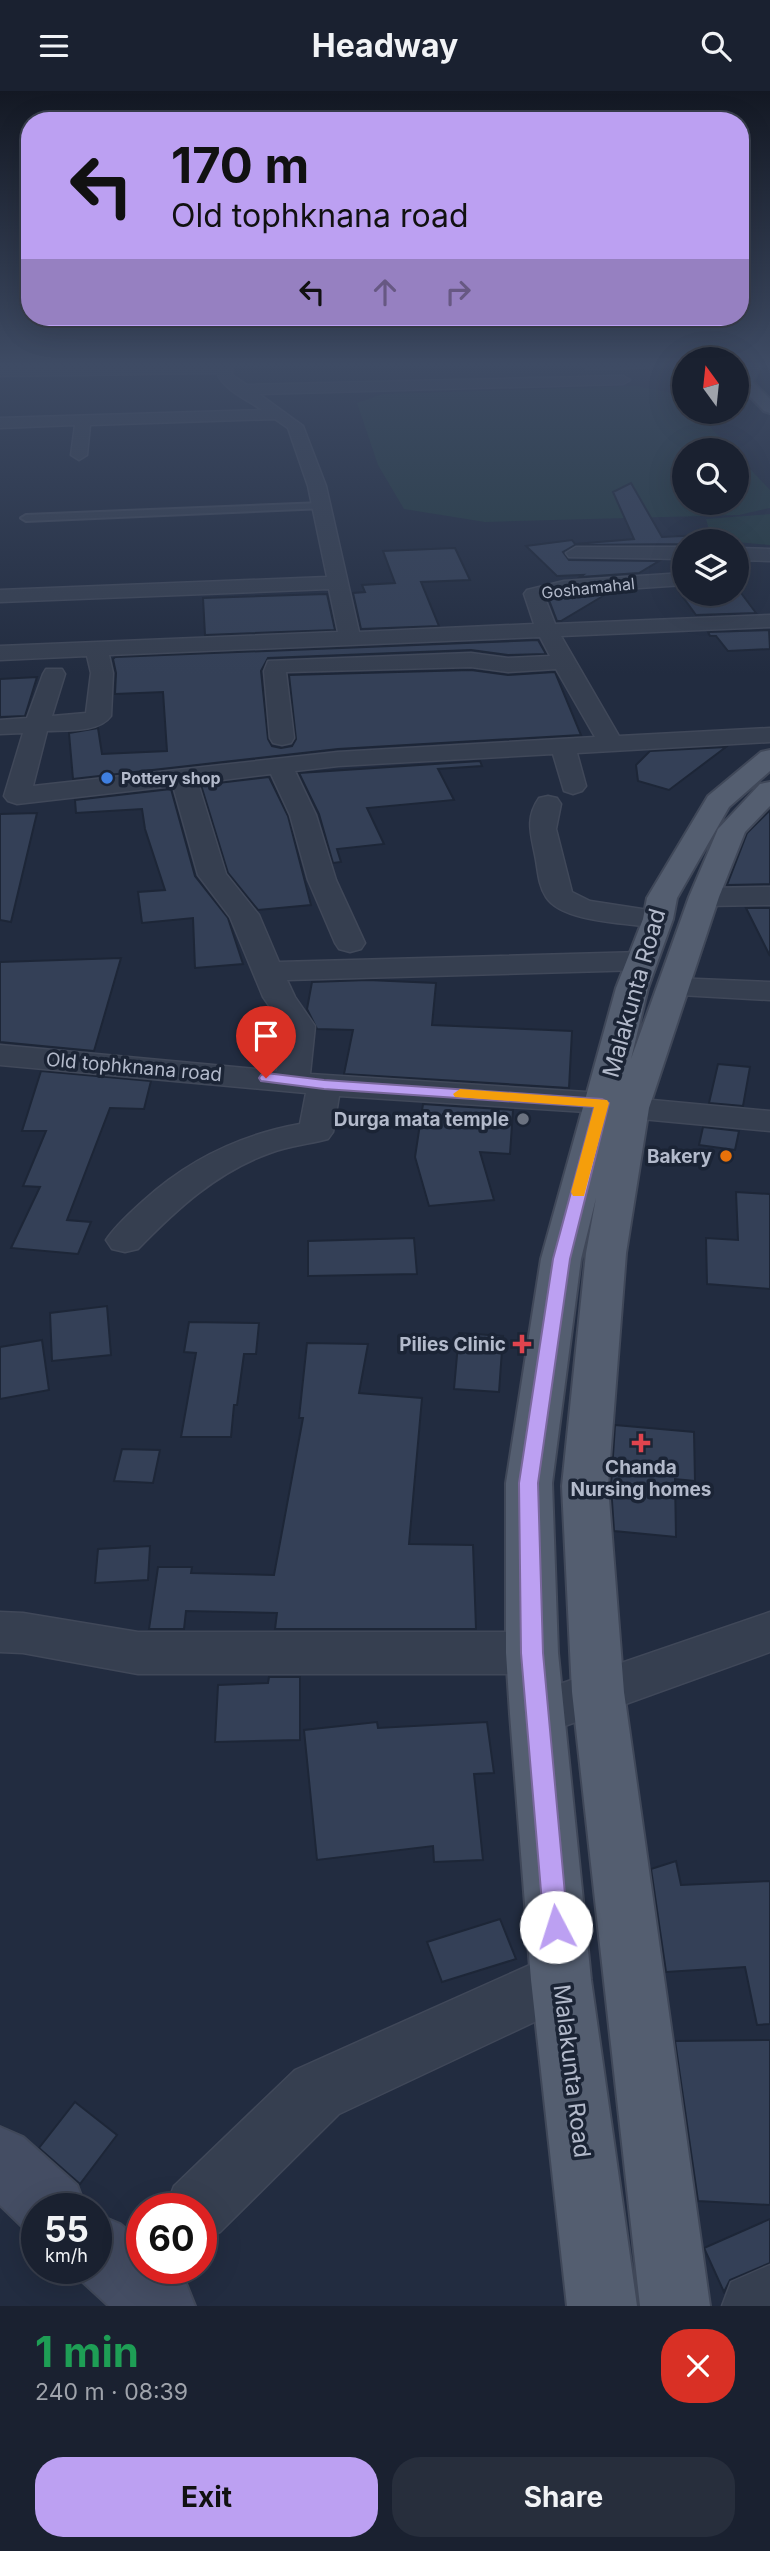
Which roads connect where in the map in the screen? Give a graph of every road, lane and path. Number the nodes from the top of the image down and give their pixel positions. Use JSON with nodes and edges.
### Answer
{"nodes":[{"id":1,"x":309,"y":466,"type":"edge"},
{"id":2,"x":322,"y":506,"type":"junction"},
{"id":3,"x":26,"y":518,"type":"dead end"},
{"id":4,"x":576,"y":553,"type":"dead end"},
{"id":5,"x":672,"y":553,"type":"edge"},
{"id":6,"x":749,"y":554,"type":"edge"},
{"id":7,"x":770,"y":555,"type":"edge"},
{"id":8,"x":672,"y":580,"type":"edge"},
{"id":9,"x":340,"y":583,"type":"junction"},
{"id":10,"x":0,"y":596,"type":"edge"},
{"id":11,"x":770,"y":621,"type":"edge"},
{"id":12,"x":547,"y":630,"type":"junction"},
{"id":13,"x":350,"y":639,"type":"junction"},
{"id":14,"x":0,"y":653,"type":"edge"},
{"id":15,"x":99,"y":661,"type":"junction"},
{"id":16,"x":566,"y":662,"type":"junction"},
{"id":17,"x":54,"y":674,"type":"junction"},
{"id":18,"x":27,"y":675,"type":"dead end"},
{"id":19,"x":37,"y":725,"type":"junction"},
{"id":20,"x":0,"y":727,"type":"edge"},
{"id":21,"x":770,"y":736,"type":"edge"},
{"id":22,"x":282,"y":738,"type":"dead end"},
{"id":23,"x":610,"y":742,"type":"junction"},
{"id":24,"x":563,"y":746,"type":"junction"},
{"id":25,"x":770,"y":758,"type":"edge"},
{"id":26,"x":280,"y":767,"type":"junction"},
{"id":27,"x":184,"y":778,"type":"junction"},
{"id":28,"x":573,"y":786,"type":"dead end"},
{"id":29,"x":770,"y":790,"type":"edge"},
{"id":30,"x":8,"y":797,"type":"edge"},
{"id":31,"x":548,"y":804,"type":"dead end"},
{"id":32,"x":770,"y":896,"type":"edge"},
{"id":33,"x":704,"y":897,"type":"junction"},
{"id":34,"x":661,"y":906,"type":"junction"},
{"id":35,"x":350,"y":943,"type":"dead end"},
{"id":36,"x":642,"y":961,"type":"junction"},
{"id":37,"x":269,"y":971,"type":"junction"},
{"id":38,"x":673,"y":987,"type":"junction"},
{"id":39,"x":770,"y":991,"type":"edge"},
{"id":40,"x":0,"y":1055,"type":"edge"},
{"id":41,"x":308,"y":1082,"type":"junction"},
{"id":42,"x":617,"y":1106,"type":"junction"},
{"id":43,"x":770,"y":1121,"type":"edge"},
{"id":44,"x":125,"y":1240,"type":"dead end"},
{"id":45,"x":0,"y":1632,"type":"edge"},
{"id":46,"x":770,"y":1632,"type":"edge"},
{"id":47,"x":532,"y":1653,"type":"junction"},
{"id":48,"x":598,"y":1692,"type":"junction"},
{"id":49,"x":537,"y":1714,"type":"junction"},
{"id":50,"x":561,"y":1980,"type":"junction"},
{"id":51,"x":0,"y":2160,"type":"edge"},
{"id":52,"x":36,"y":2193,"type":"edge"},
{"id":53,"x":213,"y":2193,"type":"edge"},
{"id":54,"x":770,"y":2298,"type":"edge"},
{"id":55,"x":602,"y":2306,"type":"edge"},
{"id":56,"x":675,"y":2306,"type":"edge"},
{"id":57,"x":755,"y":2306,"type":"edge"}],
"edges":[{"from":1,"to":2,"type":"street"},
{"from":2,"to":3,"type":"lane"},
{"from":2,"to":9,"type":"street"},
{"from":4,"to":5,"type":"street"},
{"from":6,"to":7,"type":"street"},
{"from":8,"to":12,"type":"street","name":"Goshamahal"},
{"from":9,"to":10,"type":"street"},
{"from":9,"to":13,"type":"street"},
{"from":11,"to":12,"type":"street"},
{"from":12,"to":13,"type":"street"},
{"from":12,"to":16,"type":"street","name":"Goshamahal"},
{"from":13,"to":15,"type":"street"},
{"from":14,"to":15,"type":"street"},
{"from":15,"to":17,"type":"street"},
{"from":15,"to":19,"type":"street"},
{"from":16,"to":22,"type":"street"},
{"from":16,"to":23,"type":"street","name":"Goshamahal"},
{"from":17,"to":18,"type":"street"},
{"from":17,"to":19,"type":"street"},
{"from":19,"to":20,"type":"street"},
{"from":19,"to":30,"type":"street"},
{"from":21,"to":23,"type":"street"},
{"from":23,"to":24,"type":"street"},
{"from":24,"to":26,"type":"street"},
{"from":24,"to":28,"type":"street"},
{"from":25,"to":34,"type":"main road","name":"Malakunta Road"},
{"from":26,"to":27,"type":"street"},
{"from":26,"to":35,"type":"street"},
{"from":27,"to":30,"type":"street"},
{"from":27,"to":37,"type":"street"},
{"from":29,"to":33,"type":"main road"},
{"from":31,"to":34,"type":"street"},
{"from":32,"to":33,"type":"street"},
{"from":33,"to":34,"type":"main road"},
{"from":33,"to":38,"type":"main road"},
{"from":34,"to":36,"type":"main road","name":"Malakunta Road"},
{"from":36,"to":37,"type":"street"},
{"from":36,"to":42,"type":"main road","name":"Malakunta Road"},
{"from":37,"to":41,"type":"street"},
{"from":38,"to":39,"type":"street"},
{"from":38,"to":42,"type":"main road"},
{"from":40,"to":41,"type":"street","name":"Old tophknana road"},
{"from":41,"to":42,"type":"street","name":"Old tophknana road"},
{"from":41,"to":44,"type":"street"},
{"from":42,"to":43,"type":"street","name":"Old tophknana road"},
{"from":42,"to":47,"type":"main road","name":"Malakunta Road"},
{"from":42,"to":48,"type":"main road"},
{"from":45,"to":47,"type":"street"},
{"from":46,"to":48,"type":"street"},
{"from":47,"to":49,"type":"main road","name":"Malakunta Road"},
{"from":48,"to":49,"type":"street"},
{"from":48,"to":56,"type":"main road"},
{"from":49,"to":50,"type":"main road","name":"Malakunta Road"},
{"from":50,"to":53,"type":"street"},
{"from":50,"to":55,"type":"main road","name":"Malakunta Road"},
{"from":51,"to":52,"type":"street"},
{"from":54,"to":57,"type":"street"}]}
